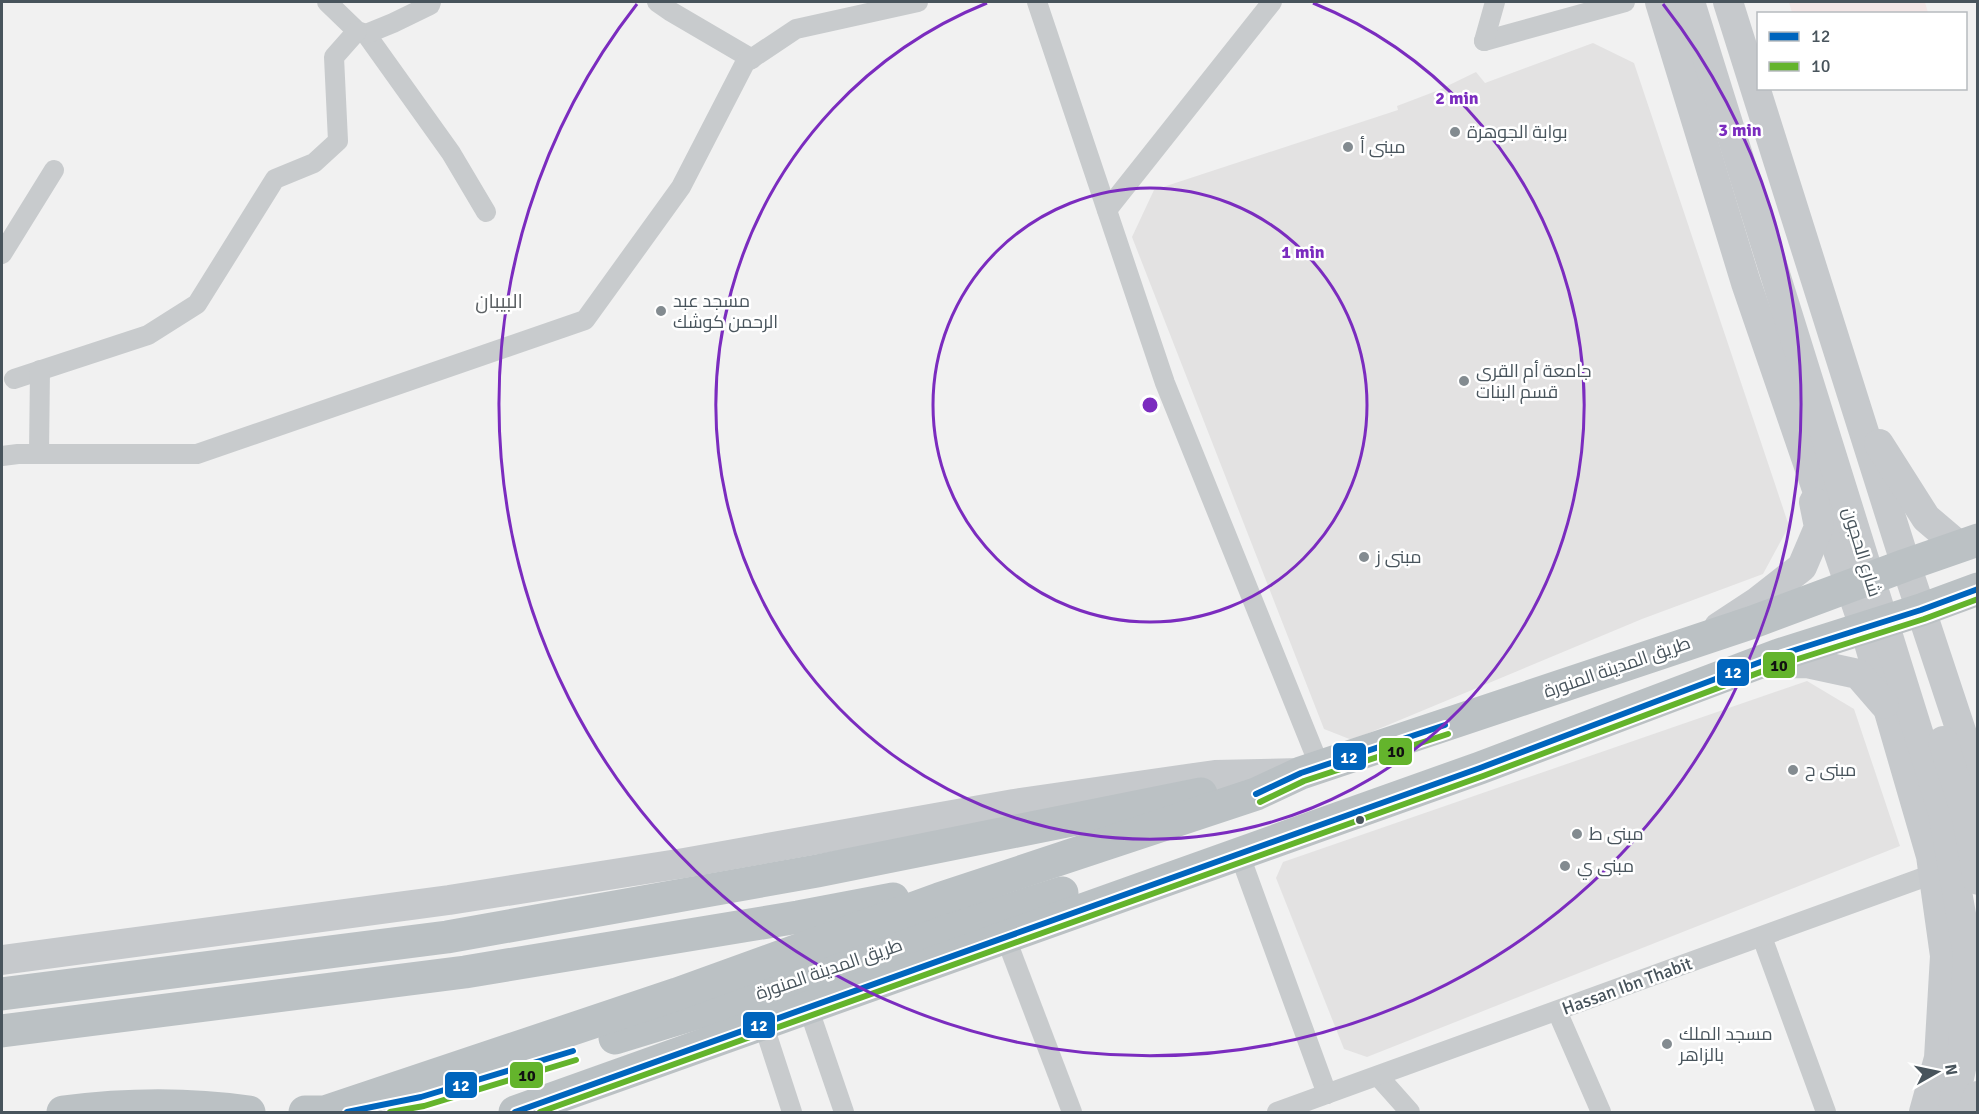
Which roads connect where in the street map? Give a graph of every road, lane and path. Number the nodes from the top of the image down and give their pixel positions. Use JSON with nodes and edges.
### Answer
{"nodes":[{"id":1,"x":327,"y":2,"type":"edge"},
{"id":2,"x":431,"y":2,"type":"edge"},
{"id":3,"x":657,"y":2,"type":"edge"},
{"id":4,"x":918,"y":2,"type":"edge"},
{"id":5,"x":1037,"y":2,"type":"edge"},
{"id":6,"x":1272,"y":2,"type":"edge"},
{"id":7,"x":1495,"y":2,"type":"edge"},
{"id":8,"x":1625,"y":2,"type":"edge"},
{"id":9,"x":1660,"y":2,"type":"edge"},
{"id":10,"x":1689,"y":2,"type":"edge"},
{"id":11,"x":1710,"y":2,"type":"edge"},
{"id":12,"x":1728,"y":2,"type":"edge"},
{"id":13,"x":361,"y":32,"type":"junction"},
{"id":14,"x":752,"y":58,"type":"junction"},
{"id":15,"x":54,"y":170,"type":"dead end"},
{"id":16,"x":1107,"y":210,"type":"junction"},
{"id":17,"x":486,"y":212,"type":"dead end"},
{"id":18,"x":2,"y":254,"type":"edge"},
{"id":19,"x":40,"y":370,"type":"junction"},
{"id":20,"x":14,"y":379,"type":"dead end"},
{"id":21,"x":1857,"y":410,"type":"junction"},
{"id":22,"x":39,"y":454,"type":"junction"},
{"id":23,"x":1806,"y":454,"type":"junction"},
{"id":24,"x":2,"y":456,"type":"edge"},
{"id":25,"x":1969,"y":544,"type":"edge"},
{"id":26,"x":1906,"y":565,"type":"junction"},
{"id":27,"x":1850,"y":586,"type":"junction"},
{"id":28,"x":1977,"y":589,"type":"edge"},
{"id":29,"x":1921,"y":610,"type":"junction"},
{"id":30,"x":1865,"y":629,"type":"junction"},
{"id":31,"x":1702,"y":638,"type":"junction"},
{"id":32,"x":1755,"y":664,"type":"junction"},
{"id":33,"x":1888,"y":709,"type":"junction"},
{"id":34,"x":1310,"y":770,"type":"junction"},
{"id":35,"x":1977,"y":782,"type":"edge"},
{"id":36,"x":1256,"y":794,"type":"junction"},
{"id":37,"x":1310,"y":828,"type":"junction"},
{"id":38,"x":1239,"y":853,"type":"junction"},
{"id":39,"x":1977,"y":858,"type":"edge"},
{"id":40,"x":1934,"y":874,"type":"junction"},
{"id":41,"x":1977,"y":880,"type":"edge"},
{"id":42,"x":1005,"y":936,"type":"junction"},
{"id":43,"x":1762,"y":937,"type":"junction"},
{"id":44,"x":2,"y":960,"type":"edge"},
{"id":45,"x":2,"y":994,"type":"edge"},
{"id":46,"x":808,"y":1007,"type":"junction"},
{"id":47,"x":1557,"y":1011,"type":"junction"},
{"id":48,"x":763,"y":1023,"type":"junction"},
{"id":49,"x":2,"y":1031,"type":"edge"},
{"id":50,"x":1378,"y":1076,"type":"junction"},
{"id":51,"x":1327,"y":1094,"type":"junction"},
{"id":52,"x":1977,"y":1096,"type":"edge"},
{"id":53,"x":566,"y":1104,"type":"edge"},
{"id":54,"x":1277,"y":1112,"type":"edge"},
{"id":55,"x":1820,"y":1112,"type":"edge"},
{"id":56,"x":63,"y":1113,"type":"edge"},
{"id":57,"x":249,"y":1113,"type":"edge"},
{"id":58,"x":305,"y":1113,"type":"edge"},
{"id":59,"x":347,"y":1113,"type":"edge"},
{"id":60,"x":515,"y":1113,"type":"edge"},
{"id":61,"x":792,"y":1113,"type":"edge"},
{"id":62,"x":844,"y":1113,"type":"edge"},
{"id":63,"x":1072,"y":1113,"type":"edge"},
{"id":64,"x":1410,"y":1113,"type":"edge"},
{"id":65,"x":1601,"y":1113,"type":"edge"},
{"id":66,"x":1924,"y":1113,"type":"edge"},
{"id":67,"x":1952,"y":1113,"type":"edge"},
{"id":68,"x":1972,"y":1113,"type":"edge"}],
"edges":[{"from":1,"to":13,"type":"street"},
{"from":2,"to":13,"type":"street"},
{"from":3,"to":14,"type":"street"},
{"from":4,"to":14,"type":"street"},
{"from":5,"to":16,"type":"street"},
{"from":6,"to":16,"type":"street"},
{"from":7,"to":8,"type":"street"},
{"from":9,"to":23,"type":"main road"},
{"from":10,"to":67,"type":"main road","name":"شارع الحجون"},
{"from":11,"to":41,"type":"main road","name":"شارع الحجون"},
{"from":12,"to":21,"type":"main road"},
{"from":13,"to":17,"type":"street"},
{"from":13,"to":19,"type":"street"},
{"from":14,"to":22,"type":"street"},
{"from":15,"to":18,"type":"street"},
{"from":16,"to":34,"type":"street"},
{"from":19,"to":20,"type":"street"},
{"from":19,"to":22,"type":"street"},
{"from":21,"to":25,"type":"main road"},
{"from":21,"to":26,"type":"main road"},
{"from":22,"to":24,"type":"street"},
{"from":23,"to":27,"type":"main road"},
{"from":23,"to":31,"type":"main road"},
{"from":25,"to":26,"type":"highway","name":"طريق المدينة المنورة"},
{"from":26,"to":27,"type":"highway","name":"طريق المدينة المنورة"},
{"from":26,"to":29,"type":"main road"},
{"from":27,"to":30,"type":"main road"},
{"from":27,"to":31,"type":"highway","name":"طريق المدينة المنورة"},
{"from":28,"to":29,"type":"highway","name":"طريق المدينة المنورة"},
{"from":29,"to":30,"type":"highway","name":"طريق المدينة المنورة"},
{"from":29,"to":35,"type":"main road"},
{"from":30,"to":32,"type":"highway","name":"طريق المدينة المنورة"},
{"from":30,"to":33,"type":"main road"},
{"from":31,"to":34,"type":"highway","name":"طريق المدينة المنورة"},
{"from":32,"to":33,"type":"main road"},
{"from":32,"to":37,"type":"highway","name":"طريق المدينة المنورة"},
{"from":33,"to":40,"type":"main road"},
{"from":34,"to":36,"type":"highway","name":"طريق المدينة المنورة"},
{"from":34,"to":44,"type":"main road"},
{"from":36,"to":45,"type":"highway"},
{"from":36,"to":49,"type":"highway"},
{"from":36,"to":58,"type":"highway"},
{"from":37,"to":38,"type":"highway","name":"طريق المدينة المنورة"},
{"from":37,"to":59,"type":"highway","name":"طريق المدينة المنورة"},
{"from":38,"to":42,"type":"highway","name":"طريق المدينة المنورة"},
{"from":38,"to":51,"type":"street"},
{"from":39,"to":40,"type":"street","name":"Hassan Ibn Thabit"},
{"from":40,"to":43,"type":"street","name":"Hassan Ibn Thabit"},
{"from":40,"to":66,"type":"main road"},
{"from":42,"to":46,"type":"highway","name":"طريق المدينة المنورة"},
{"from":42,"to":63,"type":"street"},
{"from":43,"to":47,"type":"street","name":"Hassan Ibn Thabit"},
{"from":43,"to":55,"type":"street"},
{"from":46,"to":48,"type":"highway","name":"طريق المدينة المنورة"},
{"from":46,"to":62,"type":"street"},
{"from":47,"to":50,"type":"street","name":"Hassan Ibn Thabit"},
{"from":47,"to":65,"type":"street"},
{"from":48,"to":53,"type":"highway","name":"طريق المدينة المنورة"},
{"from":48,"to":61,"type":"street"},
{"from":50,"to":51,"type":"street","name":"Hassan Ibn Thabit"},
{"from":50,"to":64,"type":"street"},
{"from":51,"to":54,"type":"street","name":"Hassan Ibn Thabit"},
{"from":52,"to":68,"type":"main road"},
{"from":53,"to":60,"type":"highway","name":"طريق المدينة المنورة"},
{"from":56,"to":57,"type":"highway"}]}
